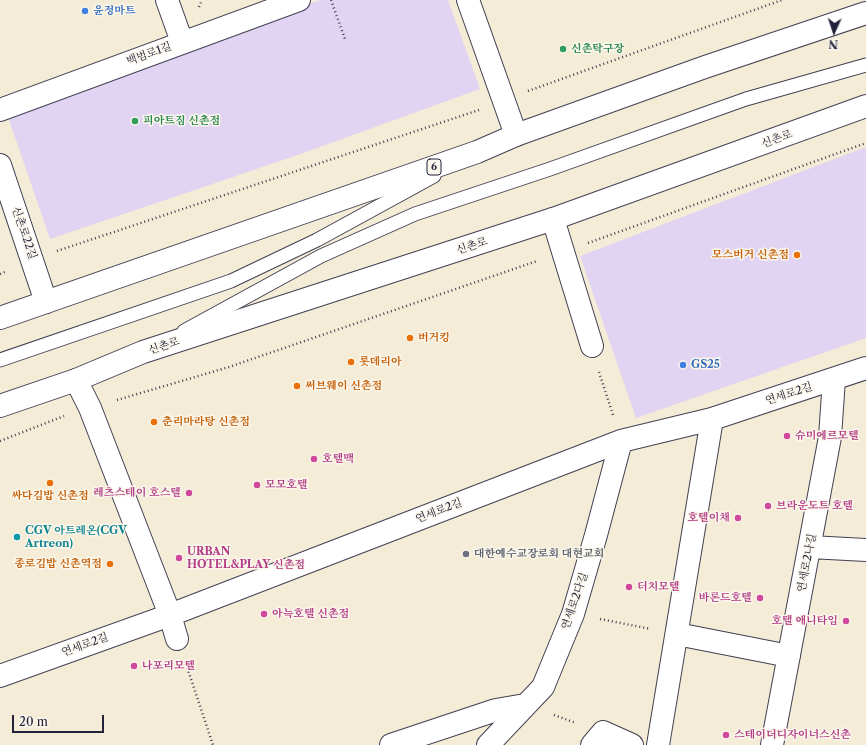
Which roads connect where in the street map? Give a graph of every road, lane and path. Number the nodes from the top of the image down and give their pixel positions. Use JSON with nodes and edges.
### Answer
{"nodes":[{"id":1,"x":167,"y":0,"type":"edge"},
{"id":2,"x":299,"y":0,"type":"edge"},
{"id":3,"x":331,"y":0,"type":"edge"},
{"id":4,"x":468,"y":0,"type":"edge"},
{"id":5,"x":782,"y":0,"type":"edge"},
{"id":6,"x":866,"y":13,"type":"edge"},
{"id":7,"x":346,"y":39,"type":"dead end"},
{"id":8,"x":182,"y":42,"type":"junction"},
{"id":9,"x":866,"y":65,"type":"edge"},
{"id":10,"x":520,"y":94,"type":"dead end"},
{"id":11,"x":866,"y":106,"type":"edge"},
{"id":12,"x":484,"y":108,"type":"dead end"},
{"id":13,"x":0,"y":110,"type":"edge"},
{"id":14,"x":516,"y":135,"type":"junction"},
{"id":15,"x":866,"y":143,"type":"edge"},
{"id":16,"x":477,"y":152,"type":"junction"},
{"id":17,"x":0,"y":165,"type":"edge"},
{"id":18,"x":553,"y":219,"type":"junction"},
{"id":19,"x":585,"y":244,"type":"dead end"},
{"id":20,"x":52,"y":253,"type":"dead end"},
{"id":21,"x":542,"y":260,"type":"dead end"},
{"id":22,"x":46,"y":302,"type":"junction"},
{"id":23,"x":0,"y":318,"type":"edge"},
{"id":24,"x":592,"y":346,"type":"joint"},
{"id":25,"x":143,"y":352,"type":"junction"},
{"id":26,"x":0,"y":360,"type":"edge"},
{"id":27,"x":866,"y":368,"type":"edge"},
{"id":28,"x":834,"y":379,"type":"junction"},
{"id":29,"x":76,"y":380,"type":"junction"},
{"id":30,"x":111,"y":401,"type":"dead end"},
{"id":31,"x":0,"y":406,"type":"edge"},
{"id":32,"x":66,"y":415,"type":"dead end"},
{"id":33,"x":712,"y":419,"type":"junction"},
{"id":34,"x":0,"y":441,"type":"edge"},
{"id":35,"x":621,"y":441,"type":"junction"},
{"id":36,"x":810,"y":547,"type":"junction"},
{"id":37,"x":866,"y":550,"type":"edge"},
{"id":38,"x":573,"y":614,"type":"junction"},
{"id":39,"x":170,"y":615,"type":"junction"},
{"id":40,"x":677,"y":634,"type":"junction"},
{"id":41,"x":177,"y":639,"type":"joint"},
{"id":42,"x":789,"y":656,"type":"junction"},
{"id":43,"x":0,"y":676,"type":"edge"},
{"id":44,"x":525,"y":705,"type":"junction"},
{"id":45,"x":598,"y":739,"type":"edge"},
{"id":46,"x":213,"y":745,"type":"edge"},
{"id":47,"x":391,"y":745,"type":"edge"},
{"id":48,"x":488,"y":745,"type":"edge"},
{"id":49,"x":632,"y":745,"type":"edge"},
{"id":50,"x":658,"y":745,"type":"edge"},
{"id":51,"x":772,"y":745,"type":"edge"}],
"edges":[{"from":1,"to":8,"type":"street"},
{"from":2,"to":8,"type":"street","name":"백범로1길"},
{"from":3,"to":7,"type":"path"},
{"from":4,"to":14,"type":"street"},
{"from":5,"to":10,"type":"path"},
{"from":6,"to":14,"type":"street","number":"6"},
{"from":8,"to":13,"type":"street","name":"백범로1길"},
{"from":9,"to":25,"type":"lane"},
{"from":11,"to":18,"type":"street","name":"신촌로"},
{"from":12,"to":20,"type":"path"},
{"from":14,"to":16,"type":"street","number":"6"},
{"from":15,"to":19,"type":"path"},
{"from":16,"to":22,"type":"street","number":"6"},
{"from":16,"to":26,"type":"lane"},
{"from":17,"to":22,"type":"street","name":"신촌로22길"},
{"from":18,"to":24,"type":"street"},
{"from":18,"to":25,"type":"street","name":"신촌로"},
{"from":21,"to":30,"type":"path"},
{"from":22,"to":23,"type":"street","number":"6"},
{"from":24,"to":35,"type":"path"},
{"from":25,"to":29,"type":"street","name":"신촌로"},
{"from":27,"to":28,"type":"street","name":"연세로2길"},
{"from":28,"to":33,"type":"street","name":"연세로2길"},
{"from":28,"to":36,"type":"street","name":"연세로2나길"},
{"from":29,"to":31,"type":"street","name":"신촌로"},
{"from":29,"to":39,"type":"street"},
{"from":32,"to":34,"type":"path"},
{"from":33,"to":35,"type":"street","name":"연세로2길"},
{"from":33,"to":40,"type":"street"},
{"from":35,"to":38,"type":"street","name":"연세로2다길"},
{"from":35,"to":39,"type":"street","name":"연세로2길"},
{"from":36,"to":37,"type":"street"},
{"from":36,"to":42,"type":"street","name":"연세로2나길"},
{"from":38,"to":40,"type":"path"},
{"from":38,"to":44,"type":"street","name":"연세로2다길"},
{"from":39,"to":41,"type":"street"},
{"from":39,"to":43,"type":"street","name":"연세로2길"},
{"from":40,"to":42,"type":"street"},
{"from":40,"to":50,"type":"street"},
{"from":41,"to":46,"type":"path"},
{"from":42,"to":51,"type":"street","name":"연세로2나길"},
{"from":44,"to":45,"type":"path"},
{"from":44,"to":47,"type":"street"},
{"from":44,"to":48,"type":"street","name":"연세로2다길"},
{"from":45,"to":49,"type":"street"}]}
